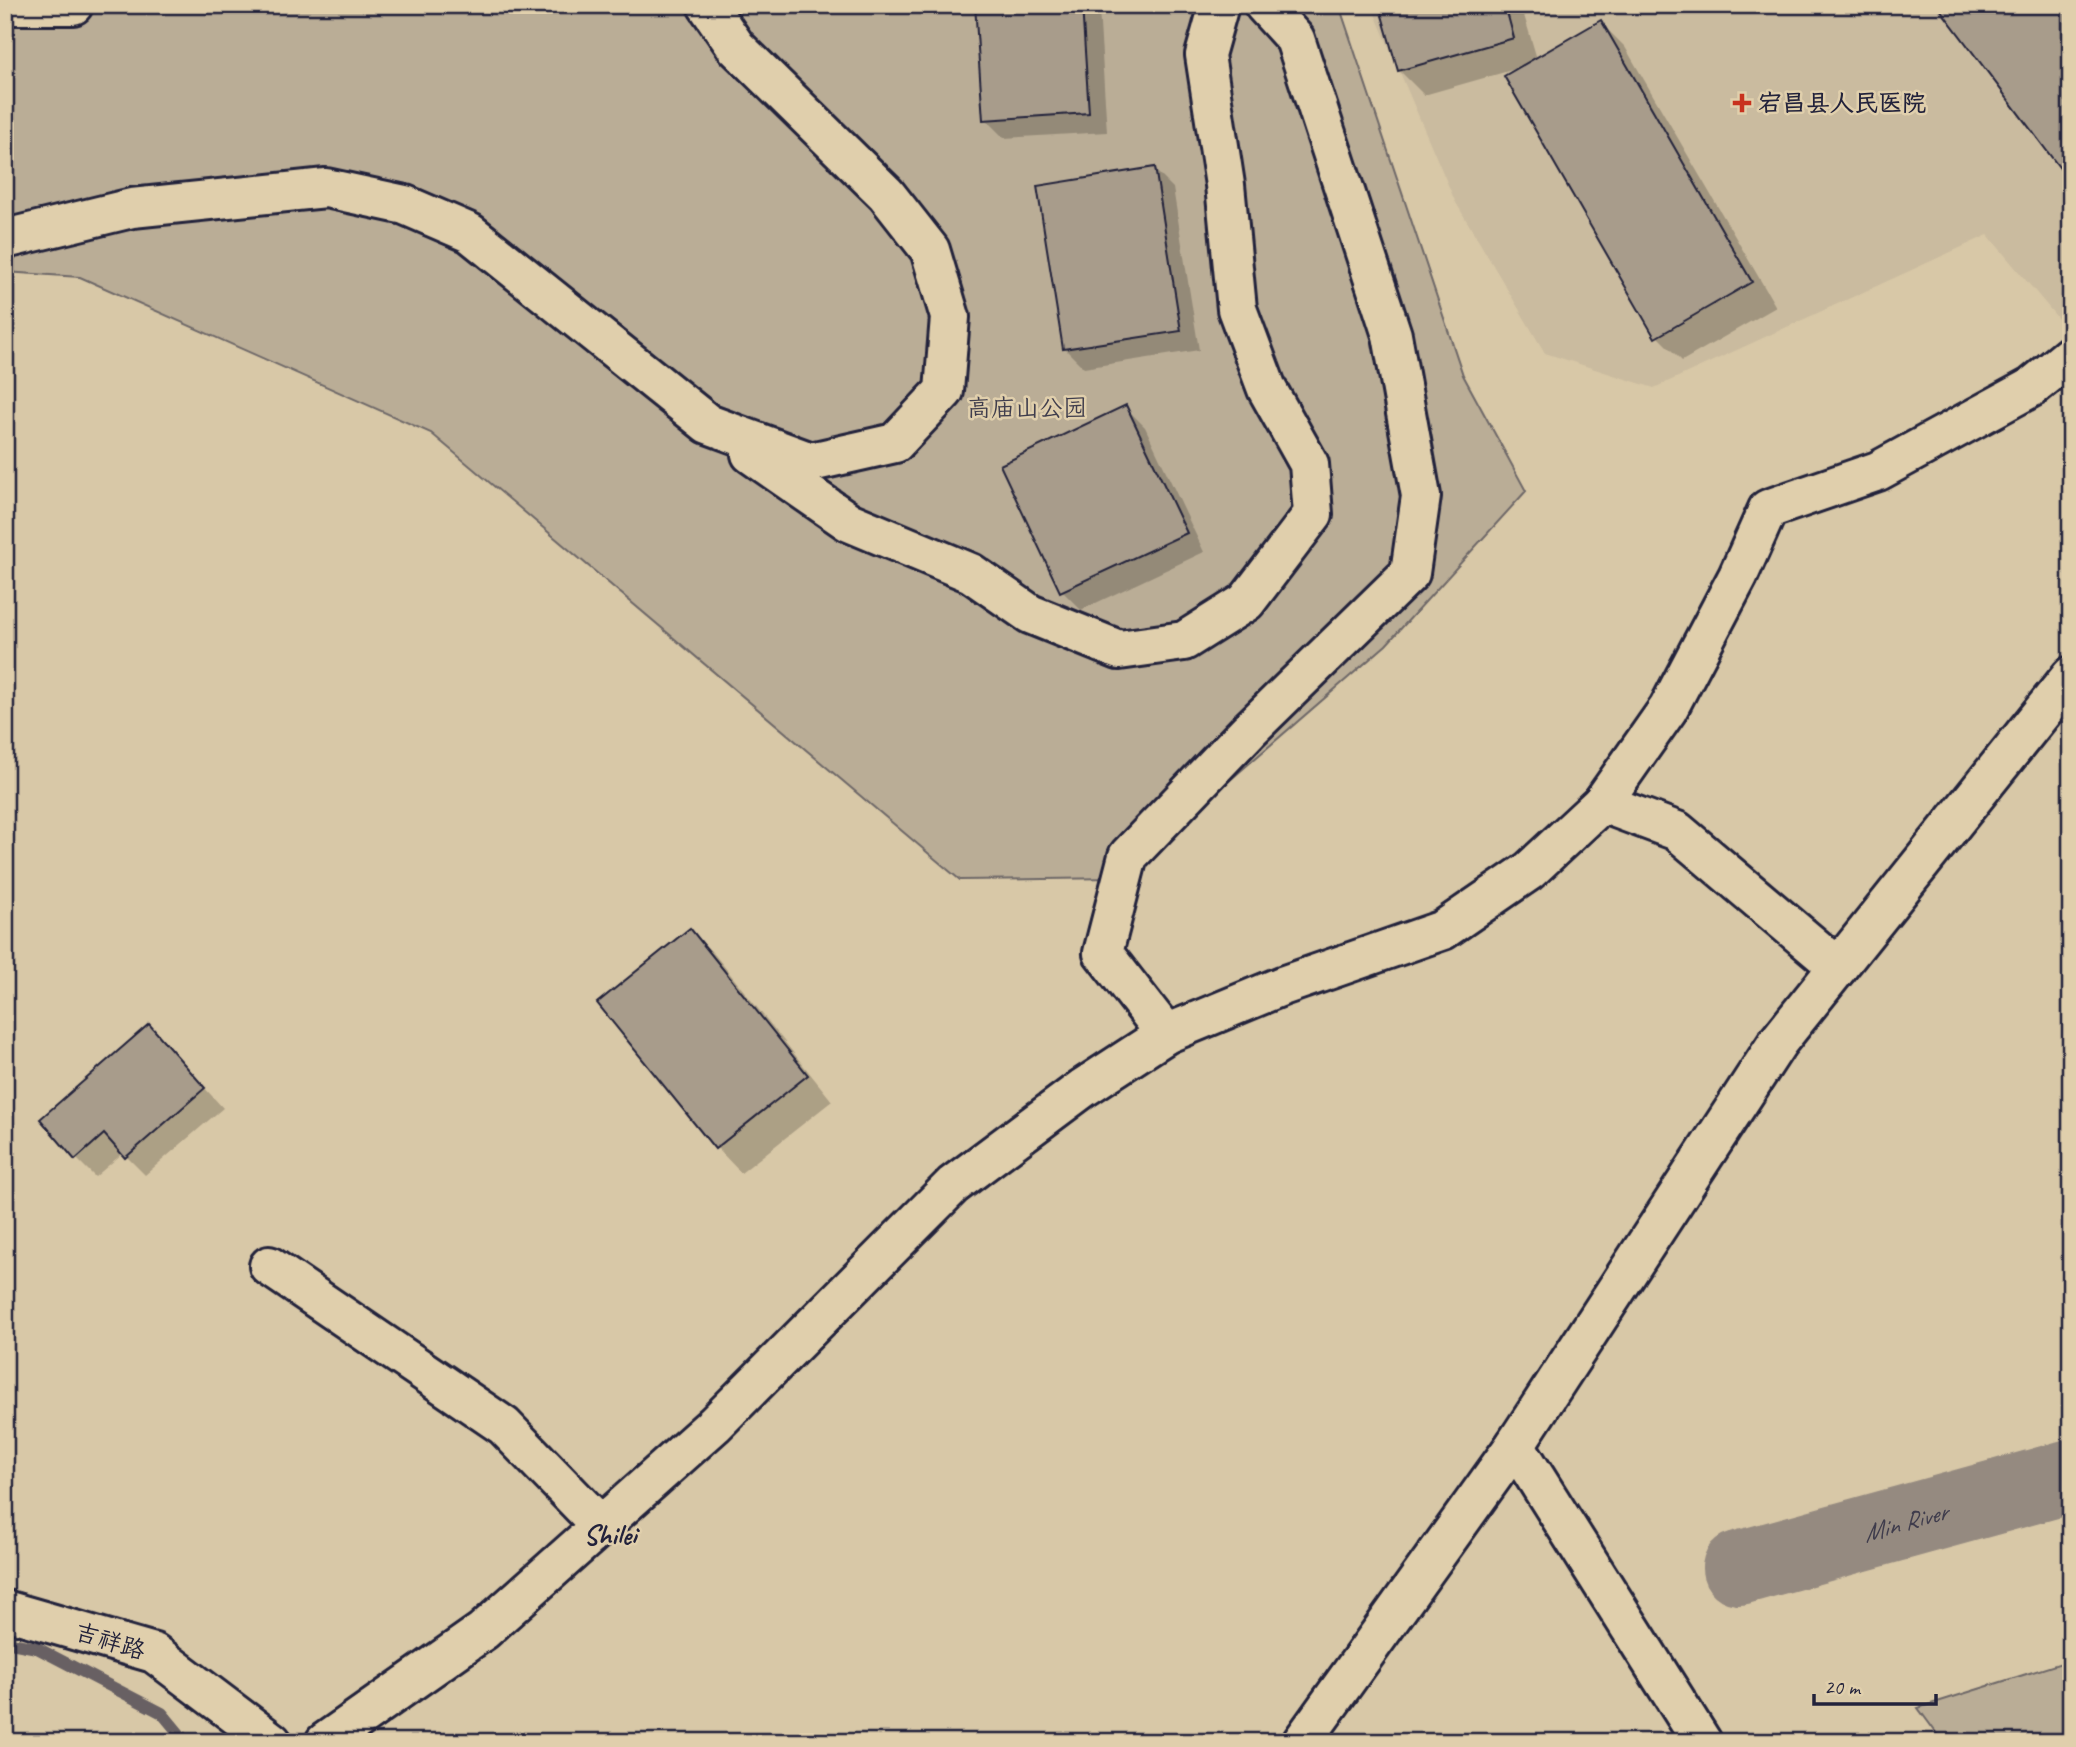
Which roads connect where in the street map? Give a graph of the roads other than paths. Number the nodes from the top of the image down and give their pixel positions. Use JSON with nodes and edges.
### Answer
{"nodes":[{"id":1,"x":5,"y":5,"type":"edge"},
{"id":2,"x":73,"y":5,"type":"edge"},
{"id":3,"x":707,"y":5,"type":"edge"},
{"id":4,"x":1219,"y":5,"type":"edge"},
{"id":5,"x":1264,"y":5,"type":"edge"},
{"id":6,"x":5,"y":239,"type":"edge"},
{"id":7,"x":2071,"y":355,"type":"edge"},
{"id":8,"x":708,"y":424,"type":"junction"},
{"id":9,"x":2071,"y":676,"type":"edge"},
{"id":10,"x":1602,"y":803,"type":"junction"},
{"id":11,"x":1838,"y":967,"type":"junction"},
{"id":12,"x":1166,"y":1034,"type":"junction"},
{"id":13,"x":269,"y":1266,"type":"dead end"},
{"id":14,"x":1515,"y":1445,"type":"junction"},
{"id":15,"x":601,"y":1526,"type":"junction"},
{"id":16,"x":5,"y":1610,"type":"edge"},
{"id":17,"x":272,"y":1742,"type":"edge"},
{"id":18,"x":324,"y":1742,"type":"edge"},
{"id":19,"x":1302,"y":1742,"type":"edge"},
{"id":20,"x":1702,"y":1742,"type":"edge"}],
"edges":[{"from":1,"to":2,"type":"street"},
{"from":3,"to":8,"type":"street"},
{"from":4,"to":8,"type":"street"},
{"from":5,"to":12,"type":"street"},
{"from":6,"to":8,"type":"street"},
{"from":7,"to":10,"type":"street"},
{"from":9,"to":11,"type":"street"},
{"from":10,"to":11,"type":"street"},
{"from":10,"to":12,"type":"street"},
{"from":11,"to":14,"type":"street"},
{"from":12,"to":15,"type":"street"},
{"from":13,"to":15,"type":"street"},
{"from":14,"to":19,"type":"street"},
{"from":14,"to":20,"type":"street"},
{"from":15,"to":18,"type":"street"},
{"from":16,"to":17,"type":"street","name":"吉祥路"}]}
